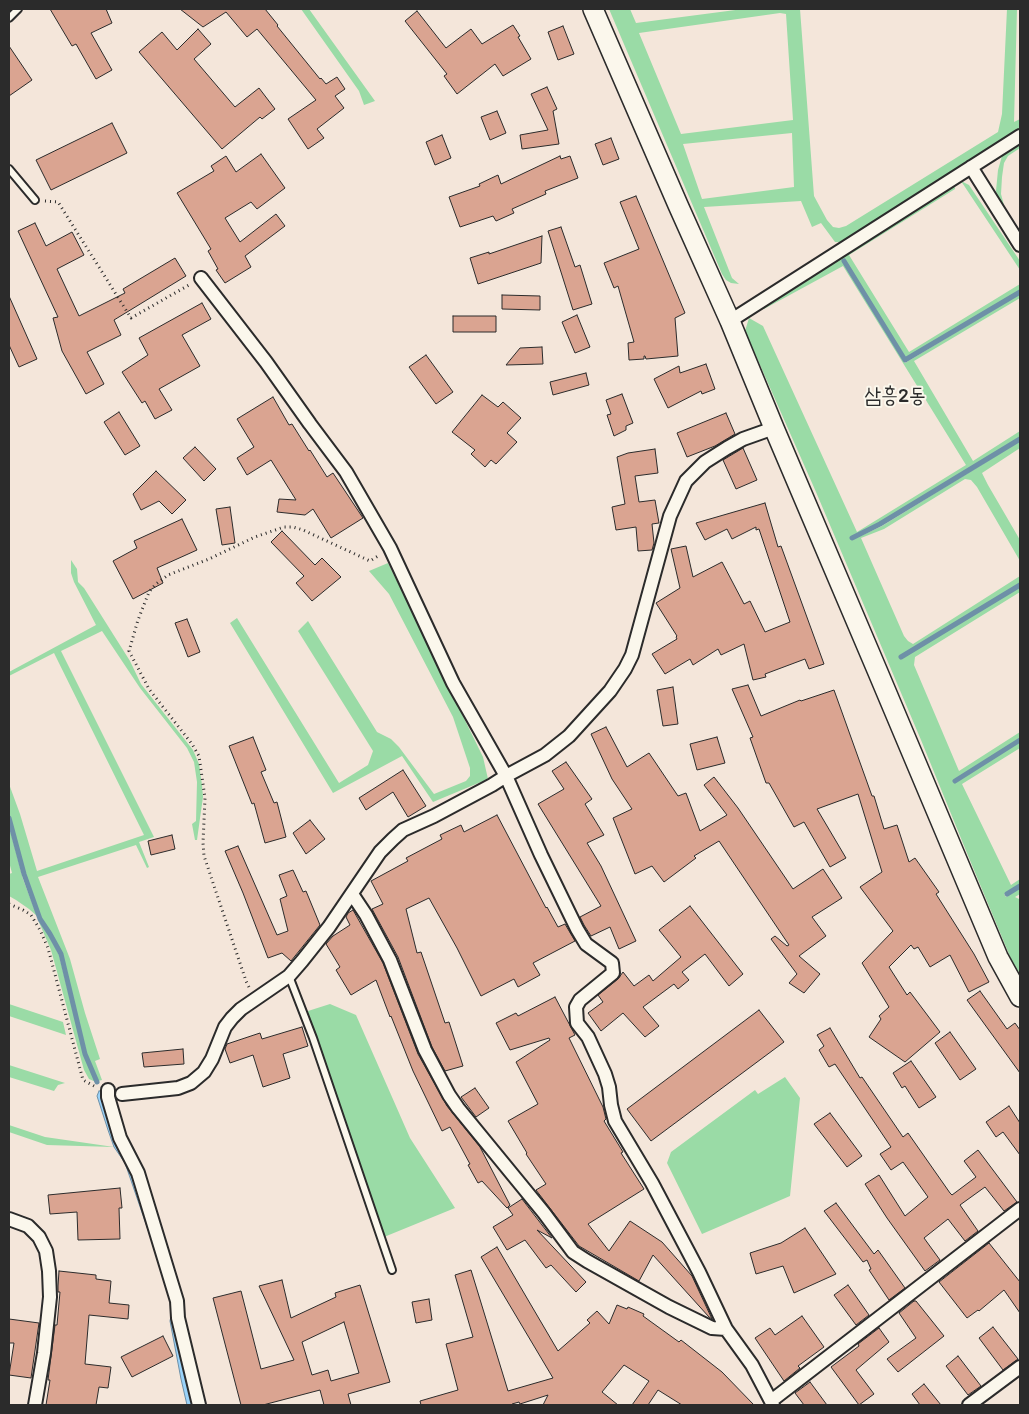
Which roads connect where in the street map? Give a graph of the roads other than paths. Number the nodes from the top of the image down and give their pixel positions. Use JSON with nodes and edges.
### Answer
{"nodes":[{"id":1,"x":18,"y":9,"type":"edge"},
{"id":2,"x":593,"y":9,"type":"edge"},
{"id":3,"x":9,"y":18,"type":"edge"},
{"id":4,"x":1020,"y":136,"type":"edge"},
{"id":5,"x":971,"y":167,"type":"junction"},
{"id":6,"x":9,"y":169,"type":"edge"},
{"id":7,"x":35,"y":200,"type":"road end"},
{"id":8,"x":1020,"y":245,"type":"edge"},
{"id":9,"x":201,"y":278,"type":"road end"},
{"id":10,"x":730,"y":321,"type":"junction"},
{"id":11,"x":774,"y":428,"type":"junction"},
{"id":12,"x":506,"y":776,"type":"junction"},
{"id":13,"x":352,"y":894,"type":"junction"},
{"id":14,"x":289,"y":976,"type":"junction"},
{"id":15,"x":1020,"y":997,"type":"edge"},
{"id":16,"x":108,"y":1090,"type":"road end"},
{"id":17,"x":122,"y":1094,"type":"dead end"},
{"id":18,"x":1020,"y":1209,"type":"edge"},
{"id":19,"x":9,"y":1219,"type":"edge"},
{"id":20,"x":392,"y":1270,"type":"dead end"},
{"id":21,"x":726,"y":1329,"type":"junction"},
{"id":22,"x":1020,"y":1366,"type":"edge"},
{"id":23,"x":772,"y":1403,"type":"edge"},
{"id":24,"x":35,"y":1405,"type":"edge"},
{"id":25,"x":199,"y":1405,"type":"edge"},
{"id":26,"x":969,"y":1405,"type":"edge"}],
"edges":[{"from":1,"to":3,"type":"lane"},
{"from":2,"to":10,"type":"street"},
{"from":4,"to":5,"type":"street"},
{"from":5,"to":8,"type":"street"},
{"from":5,"to":10,"type":"street"},
{"from":6,"to":7,"type":"lane"},
{"from":9,"to":12,"type":"street"},
{"from":10,"to":11,"type":"street"},
{"from":11,"to":12,"type":"street"},
{"from":11,"to":15,"type":"street"},
{"from":12,"to":13,"type":"street"},
{"from":12,"to":21,"type":"street"},
{"from":13,"to":14,"type":"street"},
{"from":13,"to":21,"type":"street"},
{"from":14,"to":17,"type":"street"},
{"from":14,"to":20,"type":"lane"},
{"from":16,"to":25,"type":"street"},
{"from":18,"to":23,"type":"street"},
{"from":19,"to":24,"type":"street"},
{"from":21,"to":23,"type":"street"},
{"from":22,"to":26,"type":"street"}]}
